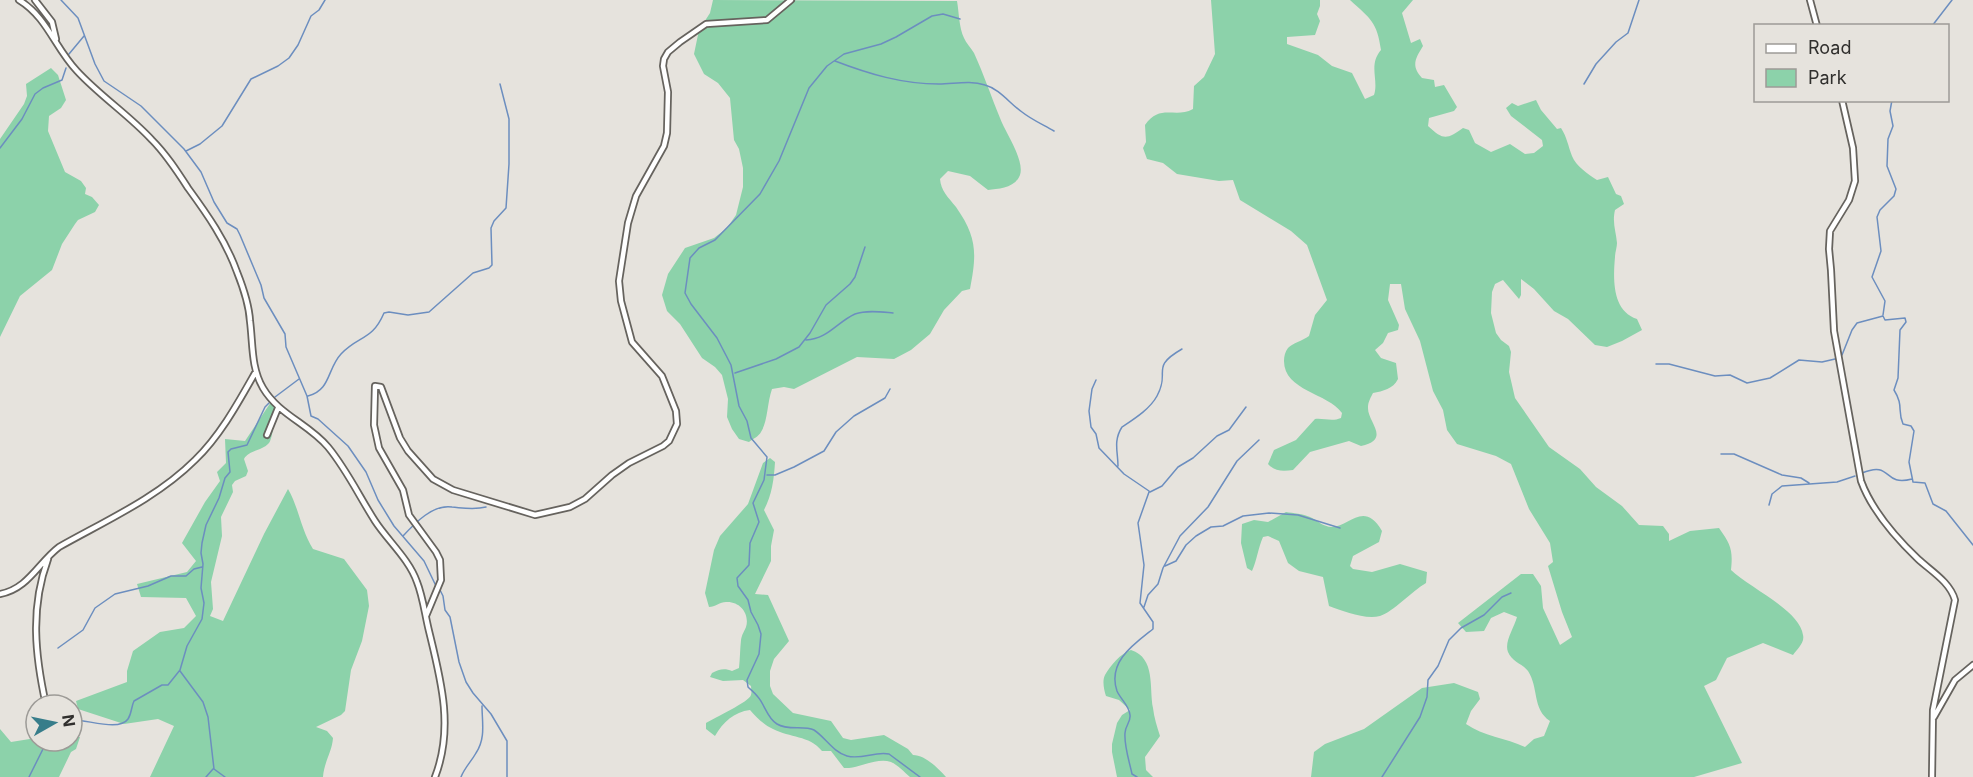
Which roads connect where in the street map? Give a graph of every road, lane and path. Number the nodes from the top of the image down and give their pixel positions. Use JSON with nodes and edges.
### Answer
{"nodes":[{"id":1,"x":19,"y":0,"type":"edge"},
{"id":2,"x":35,"y":0,"type":"edge"},
{"id":3,"x":791,"y":0,"type":"edge"},
{"id":4,"x":1810,"y":0,"type":"edge"},
{"id":5,"x":1816,"y":24,"type":"edge"},
{"id":6,"x":56,"y":42,"type":"junction"},
{"id":7,"x":1842,"y":102,"type":"edge"},
{"id":8,"x":255,"y":373,"type":"junction"},
{"id":9,"x":278,"y":408,"type":"junction"},
{"id":10,"x":267,"y":435,"type":"dead end"},
{"id":11,"x":50,"y":554,"type":"junction"},
{"id":12,"x":0,"y":594,"type":"edge"},
{"id":13,"x":426,"y":616,"type":"junction"},
{"id":14,"x":1973,"y":665,"type":"edge"},
{"id":15,"x":44,"y":693,"type":"edge"},
{"id":16,"x":1933,"y":719,"type":"junction"},
{"id":17,"x":435,"y":777,"type":"edge"},
{"id":18,"x":1932,"y":777,"type":"edge"}],
"edges":[{"from":1,"to":6,"type":"street"},
{"from":2,"to":6,"type":"street"},
{"from":3,"to":13,"type":"street"},
{"from":4,"to":5,"type":"street"},
{"from":6,"to":8,"type":"street"},
{"from":7,"to":16,"type":"street"},
{"from":8,"to":9,"type":"street"},
{"from":8,"to":11,"type":"street"},
{"from":9,"to":10,"type":"street"},
{"from":9,"to":13,"type":"street"},
{"from":11,"to":12,"type":"street"},
{"from":11,"to":15,"type":"street"},
{"from":13,"to":17,"type":"street"},
{"from":14,"to":16,"type":"street"},
{"from":16,"to":18,"type":"street"}]}
